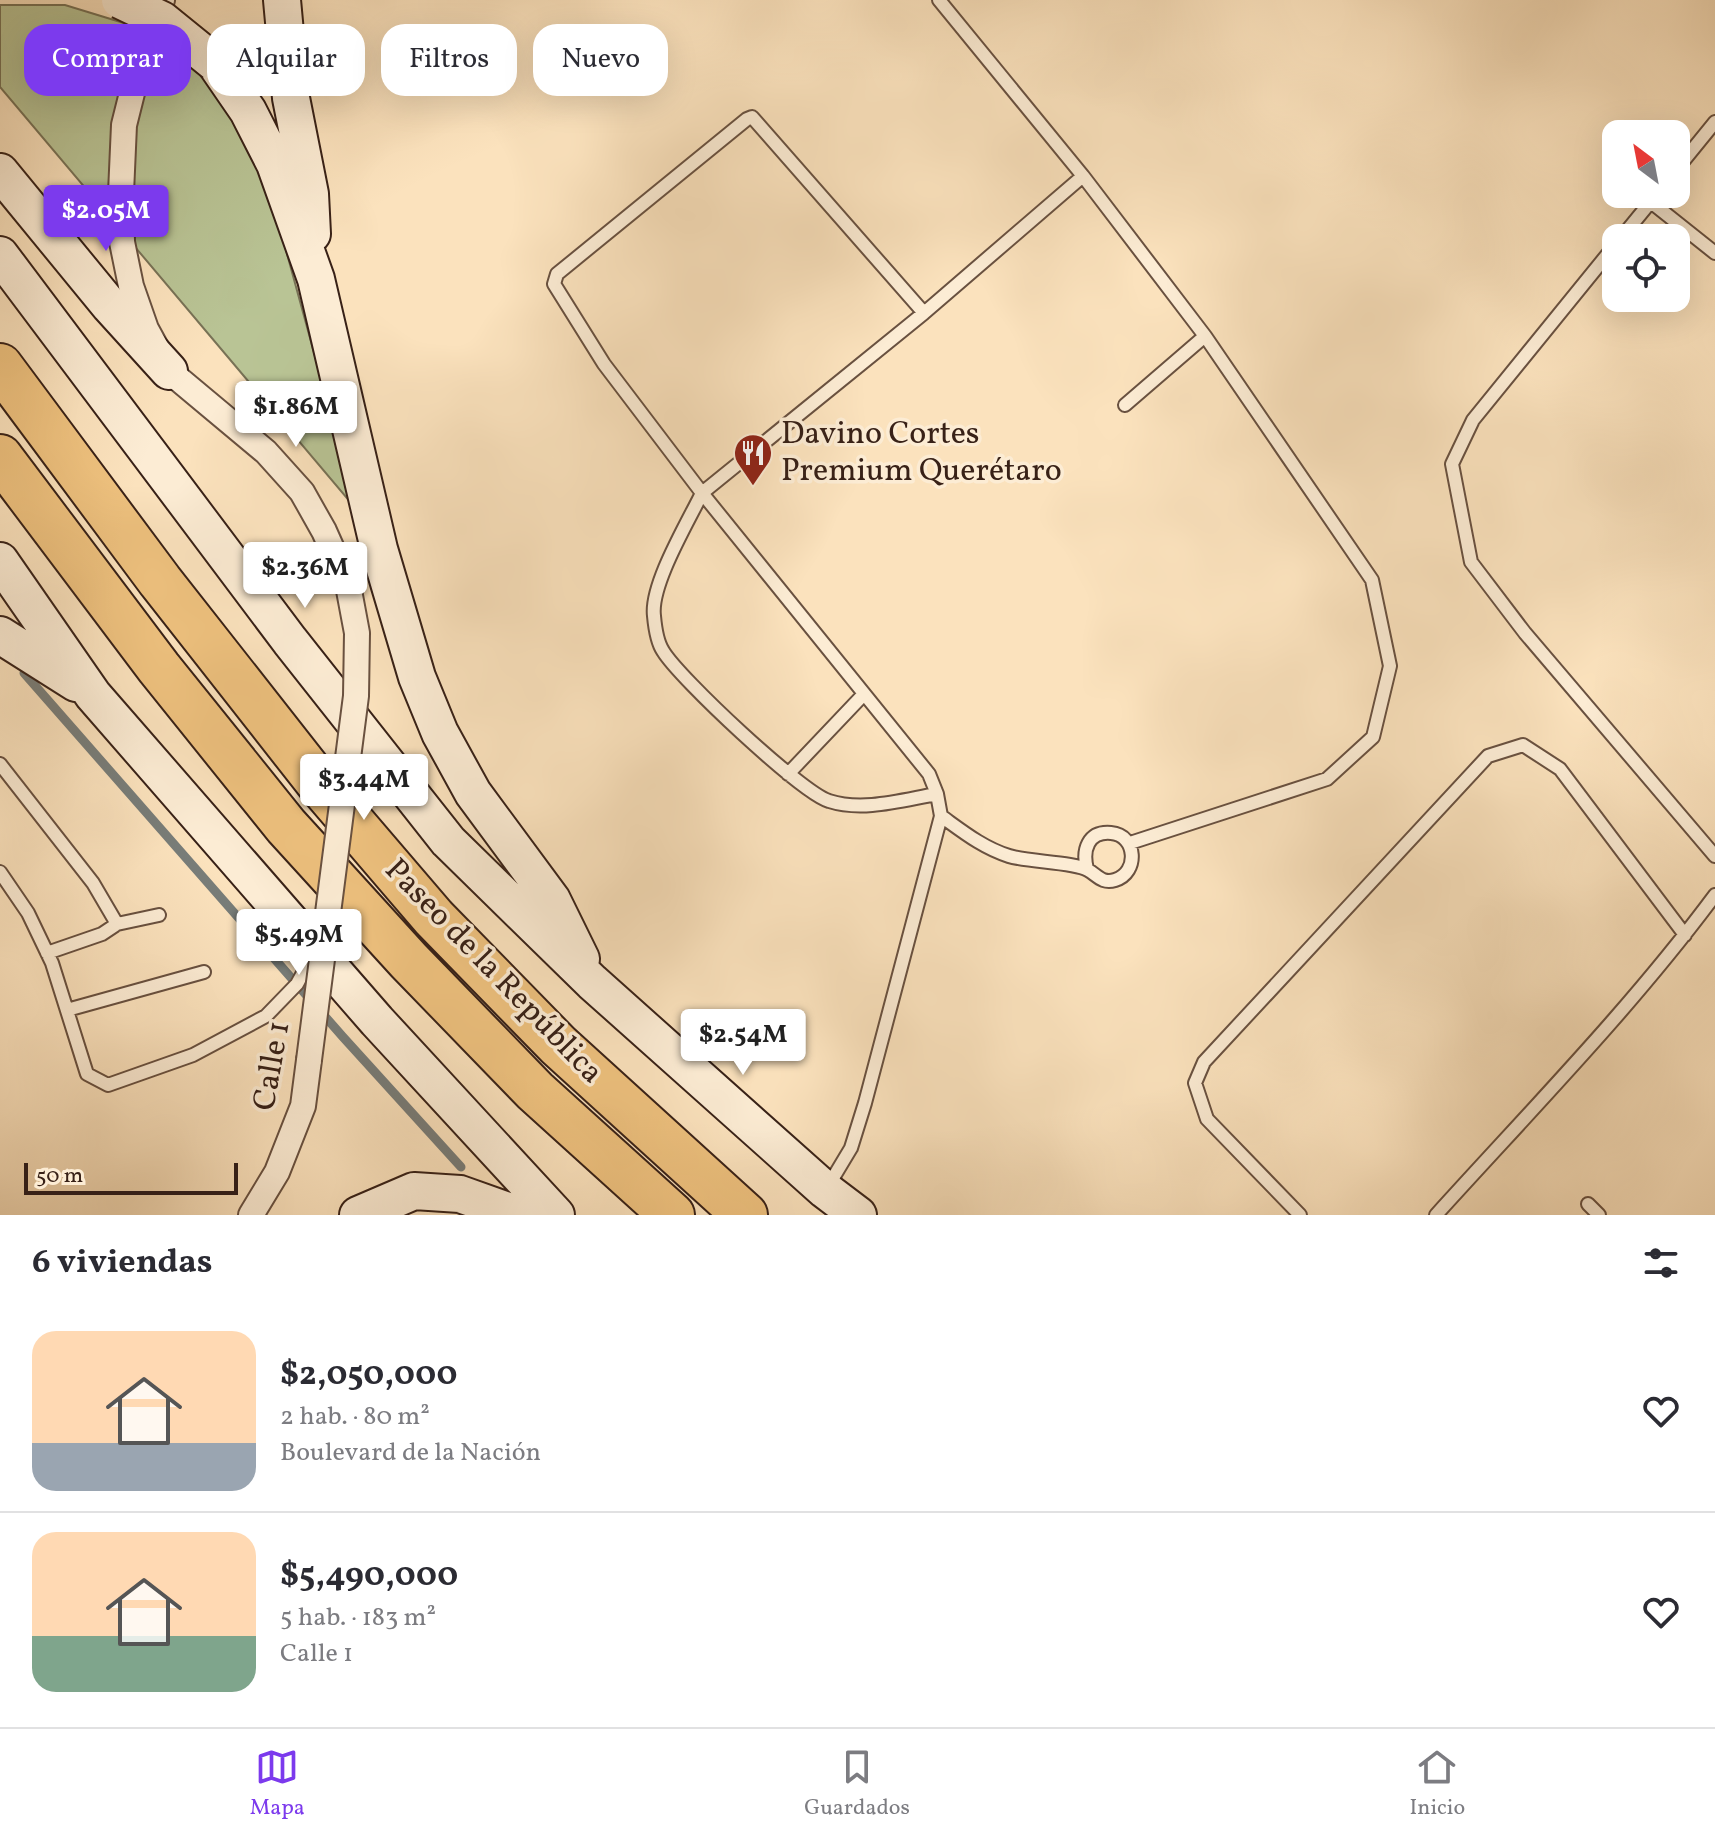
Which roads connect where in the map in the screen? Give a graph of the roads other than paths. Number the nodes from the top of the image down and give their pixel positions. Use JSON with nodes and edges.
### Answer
{"nodes":[{"id":1,"x":120,"y":0,"type":"edge"},
{"id":2,"x":162,"y":0,"type":"edge"},
{"id":3,"x":282,"y":0,"type":"edge"},
{"id":4,"x":939,"y":0,"type":"edge"},
{"id":5,"x":1715,"y":122,"type":"edge"},
{"id":6,"x":1690,"y":153,"type":"edge"},
{"id":7,"x":0,"y":172,"type":"edge"},
{"id":8,"x":1083,"y":176,"type":"junction"},
{"id":9,"x":1646,"y":208,"type":"edge"},
{"id":10,"x":1665,"y":208,"type":"edge"},
{"id":11,"x":1633,"y":224,"type":"edge"},
{"id":12,"x":1715,"y":253,"type":"edge"},
{"id":13,"x":0,"y":255,"type":"edge"},
{"id":14,"x":1602,"y":261,"type":"edge"},
{"id":15,"x":316,"y":279,"type":"junction"},
{"id":16,"x":924,"y":313,"type":"junction"},
{"id":17,"x":1205,"y":336,"type":"junction"},
{"id":18,"x":0,"y":366,"type":"edge"},
{"id":19,"x":169,"y":371,"type":"junction"},
{"id":20,"x":1125,"y":405,"type":"dead end"},
{"id":21,"x":0,"y":457,"type":"edge"},
{"id":22,"x":702,"y":493,"type":"junction"},
{"id":23,"x":0,"y":561,"type":"edge"},
{"id":24,"x":0,"y":635,"type":"edge"},
{"id":25,"x":864,"y":694,"type":"junction"},
{"id":26,"x":93,"y":695,"type":"junction"},
{"id":27,"x":0,"y":764,"type":"edge"},
{"id":28,"x":788,"y":774,"type":"junction"},
{"id":29,"x":937,"y":794,"type":"junction"},
{"id":30,"x":941,"y":816,"type":"junction"},
{"id":31,"x":1130,"y":843,"type":"junction"},
{"id":32,"x":1715,"y":856,"type":"edge"},
{"id":33,"x":1087,"y":869,"type":"junction"},
{"id":34,"x":0,"y":872,"type":"edge"},
{"id":35,"x":1715,"y":895,"type":"edge"},
{"id":36,"x":159,"y":915,"type":"dead end"},
{"id":37,"x":117,"y":924,"type":"junction"},
{"id":38,"x":1685,"y":935,"type":"junction"},
{"id":39,"x":315,"y":950,"type":"junction"},
{"id":40,"x":47,"y":953,"type":"junction"},
{"id":41,"x":204,"y":972,"type":"dead end"},
{"id":42,"x":592,"y":982,"type":"junction"},
{"id":43,"x":67,"y":1010,"type":"junction"},
{"id":44,"x":825,"y":1190,"type":"junction"},
{"id":45,"x":1588,"y":1204,"type":"dead end"},
{"id":46,"x":251,"y":1215,"type":"edge"},
{"id":47,"x":358,"y":1215,"type":"edge"},
{"id":48,"x":519,"y":1215,"type":"edge"},
{"id":49,"x":556,"y":1215,"type":"edge"},
{"id":50,"x":672,"y":1215,"type":"edge"},
{"id":51,"x":745,"y":1215,"type":"edge"},
{"id":52,"x":858,"y":1215,"type":"edge"},
{"id":53,"x":1300,"y":1215,"type":"edge"},
{"id":54,"x":1436,"y":1215,"type":"edge"},
{"id":55,"x":1599,"y":1215,"type":"edge"}],
"edges":[{"from":1,"to":15,"type":"main road","bridge":true},
{"from":2,"to":19,"type":"street"},
{"from":3,"to":15,"type":"main road"},
{"from":4,"to":8,"type":"lane"},
{"from":5,"to":6,"type":"lane"},
{"from":7,"to":19,"type":"main road"},
{"from":8,"to":16,"type":"lane"},
{"from":8,"to":17,"type":"lane"},
{"from":9,"to":11,"type":"lane"},
{"from":10,"to":12,"type":"lane"},
{"from":13,"to":42,"type":"main road"},
{"from":14,"to":32,"type":"lane"},
{"from":15,"to":42,"type":"main road"},
{"from":16,"to":22,"type":"lane"},
{"from":16,"to":22,"type":"lane"},
{"from":17,"to":20,"type":"lane"},
{"from":17,"to":31,"type":"lane"},
{"from":18,"to":51,"type":"highway","name":"Paseo de la República"},
{"from":19,"to":46,"type":"street","name":"Calle 1","bridge":true},
{"from":21,"to":50,"type":"highway","name":"Paseo de la República"},
{"from":22,"to":25,"type":"lane"},
{"from":22,"to":28,"type":"lane"},
{"from":23,"to":26,"type":"main road"},
{"from":24,"to":26,"type":"main road"},
{"from":25,"to":28,"type":"lane"},
{"from":25,"to":29,"type":"lane"},
{"from":26,"to":39,"type":"main road"},
{"from":27,"to":37,"type":"lane"},
{"from":28,"to":29,"type":"lane"},
{"from":29,"to":30,"type":"lane"},
{"from":30,"to":33,"type":"lane"},
{"from":30,"to":44,"type":"lane"},
{"from":31,"to":33,"type":"lane"},
{"from":31,"to":33,"type":"lane"},
{"from":34,"to":40,"type":"lane"},
{"from":35,"to":38,"type":"lane"},
{"from":36,"to":37,"type":"lane"},
{"from":37,"to":40,"type":"lane"},
{"from":38,"to":53,"type":"lane"},
{"from":38,"to":54,"type":"lane"},
{"from":39,"to":43,"type":"lane"},
{"from":39,"to":49,"type":"main road"},
{"from":40,"to":43,"type":"lane"},
{"from":41,"to":43,"type":"lane"},
{"from":42,"to":44,"type":"main road"},
{"from":44,"to":52,"type":"main road"},
{"from":45,"to":55,"type":"lane"},
{"from":47,"to":48,"type":"main road"}]}
